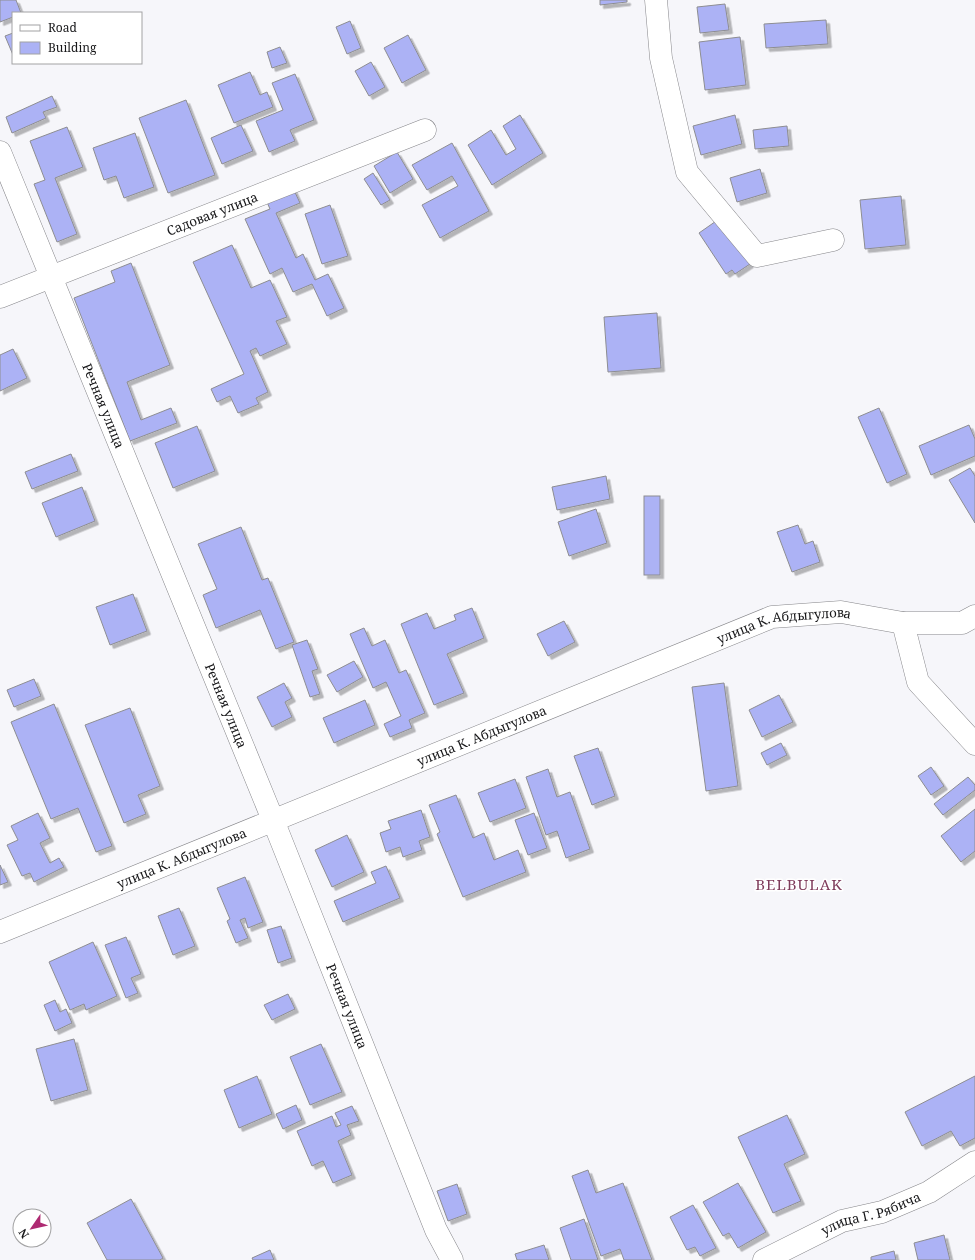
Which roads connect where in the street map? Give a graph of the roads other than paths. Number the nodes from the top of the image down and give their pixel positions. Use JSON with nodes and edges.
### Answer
{"nodes":[{"id":1,"x":656,"y":0,"type":"edge"},
{"id":2,"x":425,"y":130,"type":"dead end"},
{"id":3,"x":0,"y":152,"type":"edge"},
{"id":4,"x":833,"y":240,"type":"dead end"},
{"id":5,"x":50,"y":277,"type":"junction"},
{"id":6,"x":0,"y":297,"type":"edge"},
{"id":7,"x":975,"y":616,"type":"edge"},
{"id":8,"x":903,"y":623,"type":"junction"},
{"id":9,"x":975,"y":744,"type":"edge"},
{"id":10,"x":273,"y":820,"type":"junction"},
{"id":11,"x":0,"y":932,"type":"edge"},
{"id":12,"x":975,"y":1162,"type":"edge"},
{"id":13,"x":452,"y":1260,"type":"edge"},
{"id":14,"x":764,"y":1260,"type":"edge"}],
"edges":[{"from":1,"to":4,"type":"street"},
{"from":2,"to":5,"type":"street","name":"Садовая улица"},
{"from":3,"to":5,"type":"street","name":"Речная улица"},
{"from":5,"to":6,"type":"street","name":"Садовая улица"},
{"from":5,"to":10,"type":"street","name":"Речная улица"},
{"from":7,"to":8,"type":"street","name":"улица К. Абдыгулова"},
{"from":8,"to":9,"type":"street"},
{"from":8,"to":10,"type":"street","name":"улица К. Абдыгулова"},
{"from":10,"to":11,"type":"street","name":"улица К. Абдыгулова"},
{"from":10,"to":13,"type":"street","name":"Речная улица"},
{"from":12,"to":14,"type":"street","name":"улица Г. Рябича"}]}
